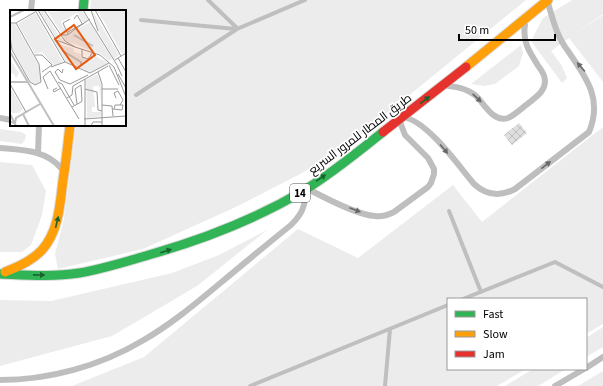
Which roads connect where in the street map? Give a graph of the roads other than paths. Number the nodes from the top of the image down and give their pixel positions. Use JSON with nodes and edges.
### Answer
{"nodes":[{"id":1,"x":32,"y":0,"type":"edge"},
{"id":2,"x":84,"y":0,"type":"edge"},
{"id":3,"x":548,"y":0,"type":"edge"},
{"id":4,"x":31,"y":10,"type":"edge"},
{"id":5,"x":83,"y":10,"type":"edge"},
{"id":6,"x":527,"y":16,"type":"junction"},
{"id":7,"x":597,"y":86,"type":"dead end"},
{"id":8,"x":442,"y":87,"type":"junction"},
{"id":9,"x":601,"y":115,"type":"dead end"},
{"id":10,"x":0,"y":118,"type":"edge"},
{"id":11,"x":402,"y":118,"type":"junction"},
{"id":12,"x":10,"y":120,"type":"edge"},
{"id":13,"x":40,"y":126,"type":"edge"},
{"id":14,"x":70,"y":126,"type":"edge"},
{"id":15,"x":0,"y":148,"type":"edge"},
{"id":16,"x":38,"y":153,"type":"junction"},
{"id":17,"x":65,"y":173,"type":"junction"},
{"id":18,"x":305,"y":190,"type":"junction"},
{"id":19,"x":0,"y":274,"type":"edge"},
{"id":20,"x":603,"y":358,"type":"edge"},
{"id":21,"x":587,"y":367,"type":"edge"},
{"id":22,"x":582,"y":370,"type":"edge"},
{"id":23,"x":0,"y":380,"type":"edge"},
{"id":24,"x":555,"y":386,"type":"edge"}],
"edges":[{"from":1,"to":4,"type":"lane"},
{"from":2,"to":5,"type":"main road"},
{"from":3,"to":6,"type":"main road","name":"طريق المطار للمرور السريع","number":"14"},
{"from":7,"to":3,"type":"lane","one_way":true},
{"from":6,"to":8,"type":"main road","name":"طريق المطار للمرور السريع","number":"14"},
{"from":8,"to":6,"type":"lane","one_way":true},
{"from":11,"to":8,"type":"main road","name":"طريق المطار للمرور السريع","number":"14","one_way":true},
{"from":11,"to":9,"type":"lane","one_way":true},
{"from":10,"to":12,"type":"lane"},
{"from":18,"to":11,"type":"main road","name":"طريق المطار للمرور السريع","number":"14","one_way":true},
{"from":18,"to":11,"type":"lane","one_way":true},
{"from":13,"to":16,"type":"lane"},
{"from":14,"to":17,"type":"main road"},
{"from":15,"to":16,"type":"lane"},
{"from":16,"to":17,"type":"lane"},
{"from":19,"to":17,"type":"main road","one_way":true},
{"from":19,"to":18,"type":"main road","name":"طريق المطار للمرور السريع","number":"14","one_way":true},
{"from":18,"to":23,"type":"lane"},
{"from":20,"to":21,"type":"lane"},
{"from":22,"to":24,"type":"lane"}]}
